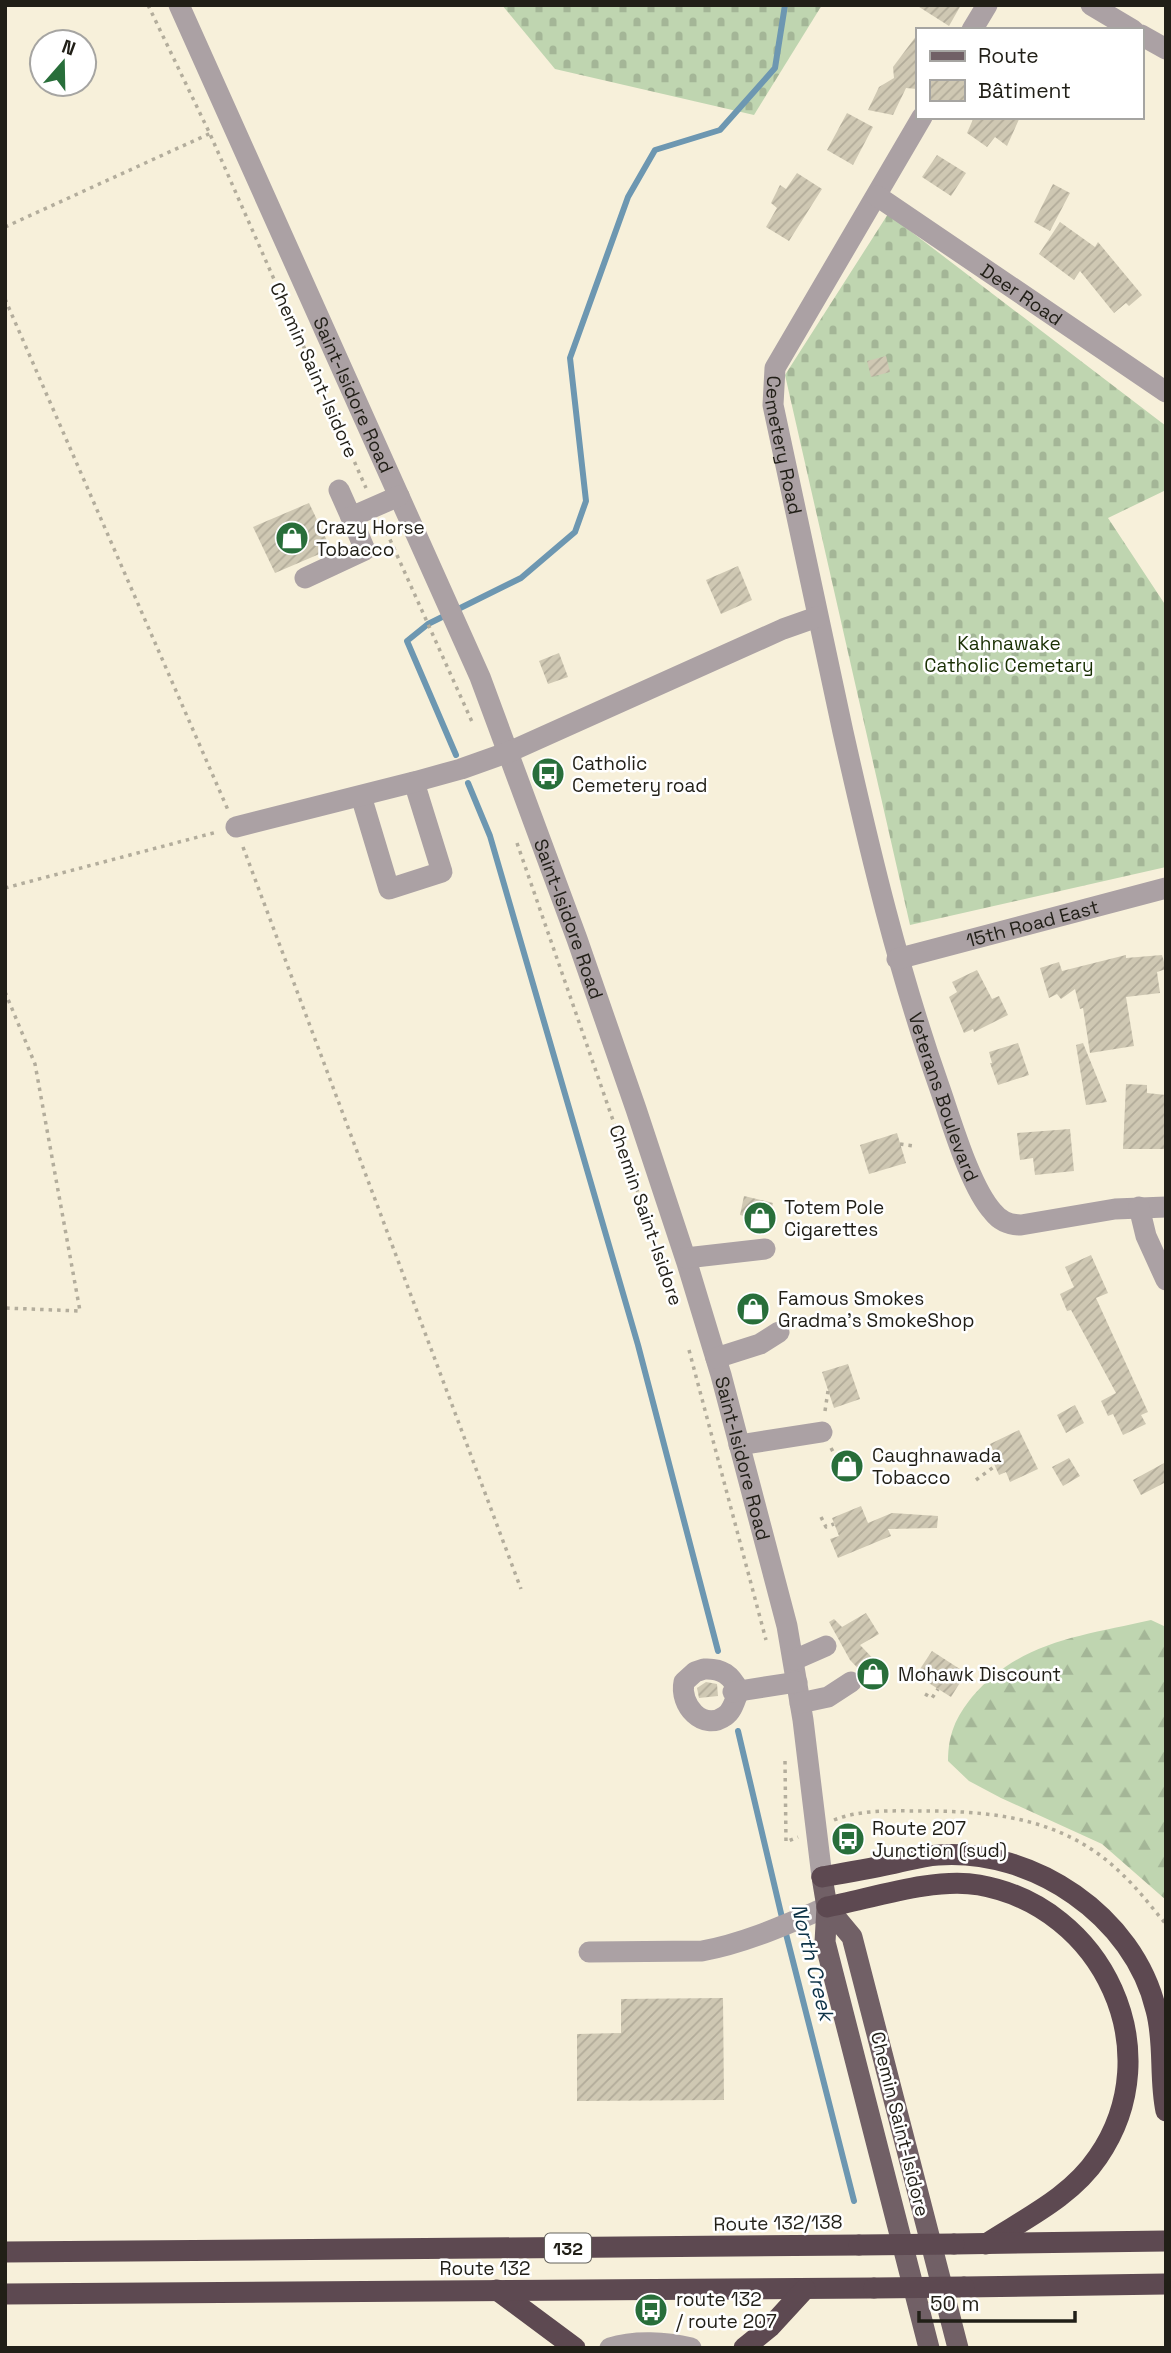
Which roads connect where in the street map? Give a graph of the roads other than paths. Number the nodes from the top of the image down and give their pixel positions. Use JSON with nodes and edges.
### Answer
{"nodes":[{"id":1,"x":179,"y":5,"type":"edge"},
{"id":2,"x":986,"y":5,"type":"edge"},
{"id":3,"x":1091,"y":5,"type":"edge"},
{"id":4,"x":973,"y":28,"type":"edge"},
{"id":5,"x":1130,"y":28,"type":"edge"},
{"id":6,"x":1143,"y":36,"type":"edge"},
{"id":7,"x":1166,"y":49,"type":"edge"},
{"id":8,"x":921,"y":119,"type":"edge"},
{"id":9,"x":877,"y":196,"type":"junction"},
{"id":10,"x":1166,"y":392,"type":"edge"},
{"id":11,"x":339,"y":490,"type":"dead end"},
{"id":12,"x":400,"y":496,"type":"junction"},
{"id":13,"x":351,"y":517,"type":"junction"},
{"id":14,"x":305,"y":579,"type":"dead end"},
{"id":15,"x":817,"y":617,"type":"junction"},
{"id":16,"x":509,"y":752,"type":"junction"},
{"id":17,"x":414,"y":782,"type":"junction"},
{"id":18,"x":361,"y":796,"type":"junction"},
{"id":19,"x":859,"y":806,"type":"joint"},
{"id":20,"x":236,"y":827,"type":"road end"},
{"id":21,"x":1166,"y":888,"type":"edge"},
{"id":22,"x":897,"y":959,"type":"junction"},
{"id":23,"x":1139,"y":1207,"type":"junction"},
{"id":24,"x":1166,"y":1207,"type":"edge"},
{"id":25,"x":765,"y":1249,"type":"dead end"},
{"id":26,"x":686,"y":1258,"type":"junction"},
{"id":27,"x":1166,"y":1280,"type":"edge"},
{"id":28,"x":779,"y":1332,"type":"dead end"},
{"id":29,"x":716,"y":1357,"type":"junction"},
{"id":30,"x":822,"y":1432,"type":"dead end"},
{"id":31,"x":738,"y":1445,"type":"junction"},
{"id":32,"x":826,"y":1646,"type":"dead end"},
{"id":33,"x":794,"y":1660,"type":"junction"},
{"id":34,"x":851,"y":1682,"type":"dead end"},
{"id":35,"x":736,"y":1691,"type":"dead end"},
{"id":36,"x":799,"y":1692,"type":"junction"},
{"id":37,"x":822,"y":1877,"type":"junction"},
{"id":38,"x":827,"y":1907,"type":"junction"},
{"id":39,"x":589,"y":1952,"type":"dead end"},
{"id":40,"x":1166,"y":2111,"type":"edge"},
{"id":41,"x":1166,"y":2241,"type":"edge"},
{"id":42,"x":986,"y":2244,"type":"junction"},
{"id":43,"x":5,"y":2252,"type":"edge"},
{"id":44,"x":1166,"y":2284,"type":"edge"},
{"id":45,"x":805,"y":2289,"type":"junction"},
{"id":46,"x":497,"y":2290,"type":"junction"},
{"id":47,"x":5,"y":2294,"type":"edge"},
{"id":48,"x":575,"y":2348,"type":"edge"},
{"id":49,"x":610,"y":2348,"type":"edge"},
{"id":50,"x":691,"y":2348,"type":"edge"},
{"id":51,"x":744,"y":2348,"type":"edge"},
{"id":52,"x":929,"y":2348,"type":"edge"},
{"id":53,"x":958,"y":2348,"type":"edge"}],
"edges":[{"from":1,"to":12,"type":"street","name":"Saint-Isidore Road"},
{"from":2,"to":4,"type":"street"},
{"from":3,"to":5,"type":"street"},
{"from":6,"to":7,"type":"street"},
{"from":8,"to":9,"type":"street","name":"Cemetery Road"},
{"from":9,"to":10,"type":"street","name":"Deer Road"},
{"from":9,"to":15,"type":"street","name":"Cemetery Road"},
{"from":11,"to":13,"type":"street"},
{"from":12,"to":13,"type":"street"},
{"from":12,"to":16,"type":"street","name":"Saint-Isidore Road"},
{"from":13,"to":14,"type":"street"},
{"from":15,"to":16,"type":"street"},
{"from":15,"to":19,"type":"street","name":"Cemetery Road"},
{"from":16,"to":17,"type":"street"},
{"from":16,"to":26,"type":"street","name":"Saint-Isidore Road"},
{"from":17,"to":18,"type":"street"},
{"from":17,"to":18,"type":"street"},
{"from":18,"to":20,"type":"street"},
{"from":19,"to":22,"type":"street","name":"Veterans Boulevard"},
{"from":21,"to":22,"type":"street","name":"15th Road East"},
{"from":22,"to":23,"type":"street","name":"Veterans Boulevard"},
{"from":23,"to":24,"type":"street","name":"Veterans Boulevard"},
{"from":23,"to":27,"type":"street"},
{"from":25,"to":26,"type":"street"},
{"from":26,"to":29,"type":"street","name":"Saint-Isidore Road"},
{"from":28,"to":29,"type":"street"},
{"from":29,"to":31,"type":"street","name":"Saint-Isidore Road"},
{"from":30,"to":31,"type":"street"},
{"from":31,"to":33,"type":"street","name":"Saint-Isidore Road"},
{"from":32,"to":33,"type":"street"},
{"from":33,"to":36,"type":"street","name":"Saint-Isidore Road"},
{"from":34,"to":36,"type":"street"},
{"from":35,"to":36,"type":"street"},
{"from":36,"to":37,"type":"street","name":"Saint-Isidore Road"},
{"from":37,"to":38,"type":"main road","name":"Chemin Saint-Isidore"},
{"from":37,"to":40,"type":"highway"},
{"from":38,"to":39,"type":"street"},
{"from":38,"to":42,"type":"highway"},
{"from":38,"to":52,"type":"main road","name":"Chemin Saint-Isidore"},
{"from":38,"to":53,"type":"main road","name":"Chemin Saint-Isidore"},
{"from":41,"to":42,"type":"highway","name":"Route 132/138","number":"132"},
{"from":42,"to":43,"type":"highway","name":"Route 132/138","number":"132","bridge":true},
{"from":44,"to":45,"type":"highway","name":"Route 132","number":"132","bridge":true},
{"from":45,"to":46,"type":"highway","name":"Route 132","number":"132"},
{"from":45,"to":51,"type":"highway"},
{"from":46,"to":47,"type":"highway","name":"Route 132","number":"132"},
{"from":46,"to":48,"type":"highway"},
{"from":49,"to":50,"type":"street"}]}
